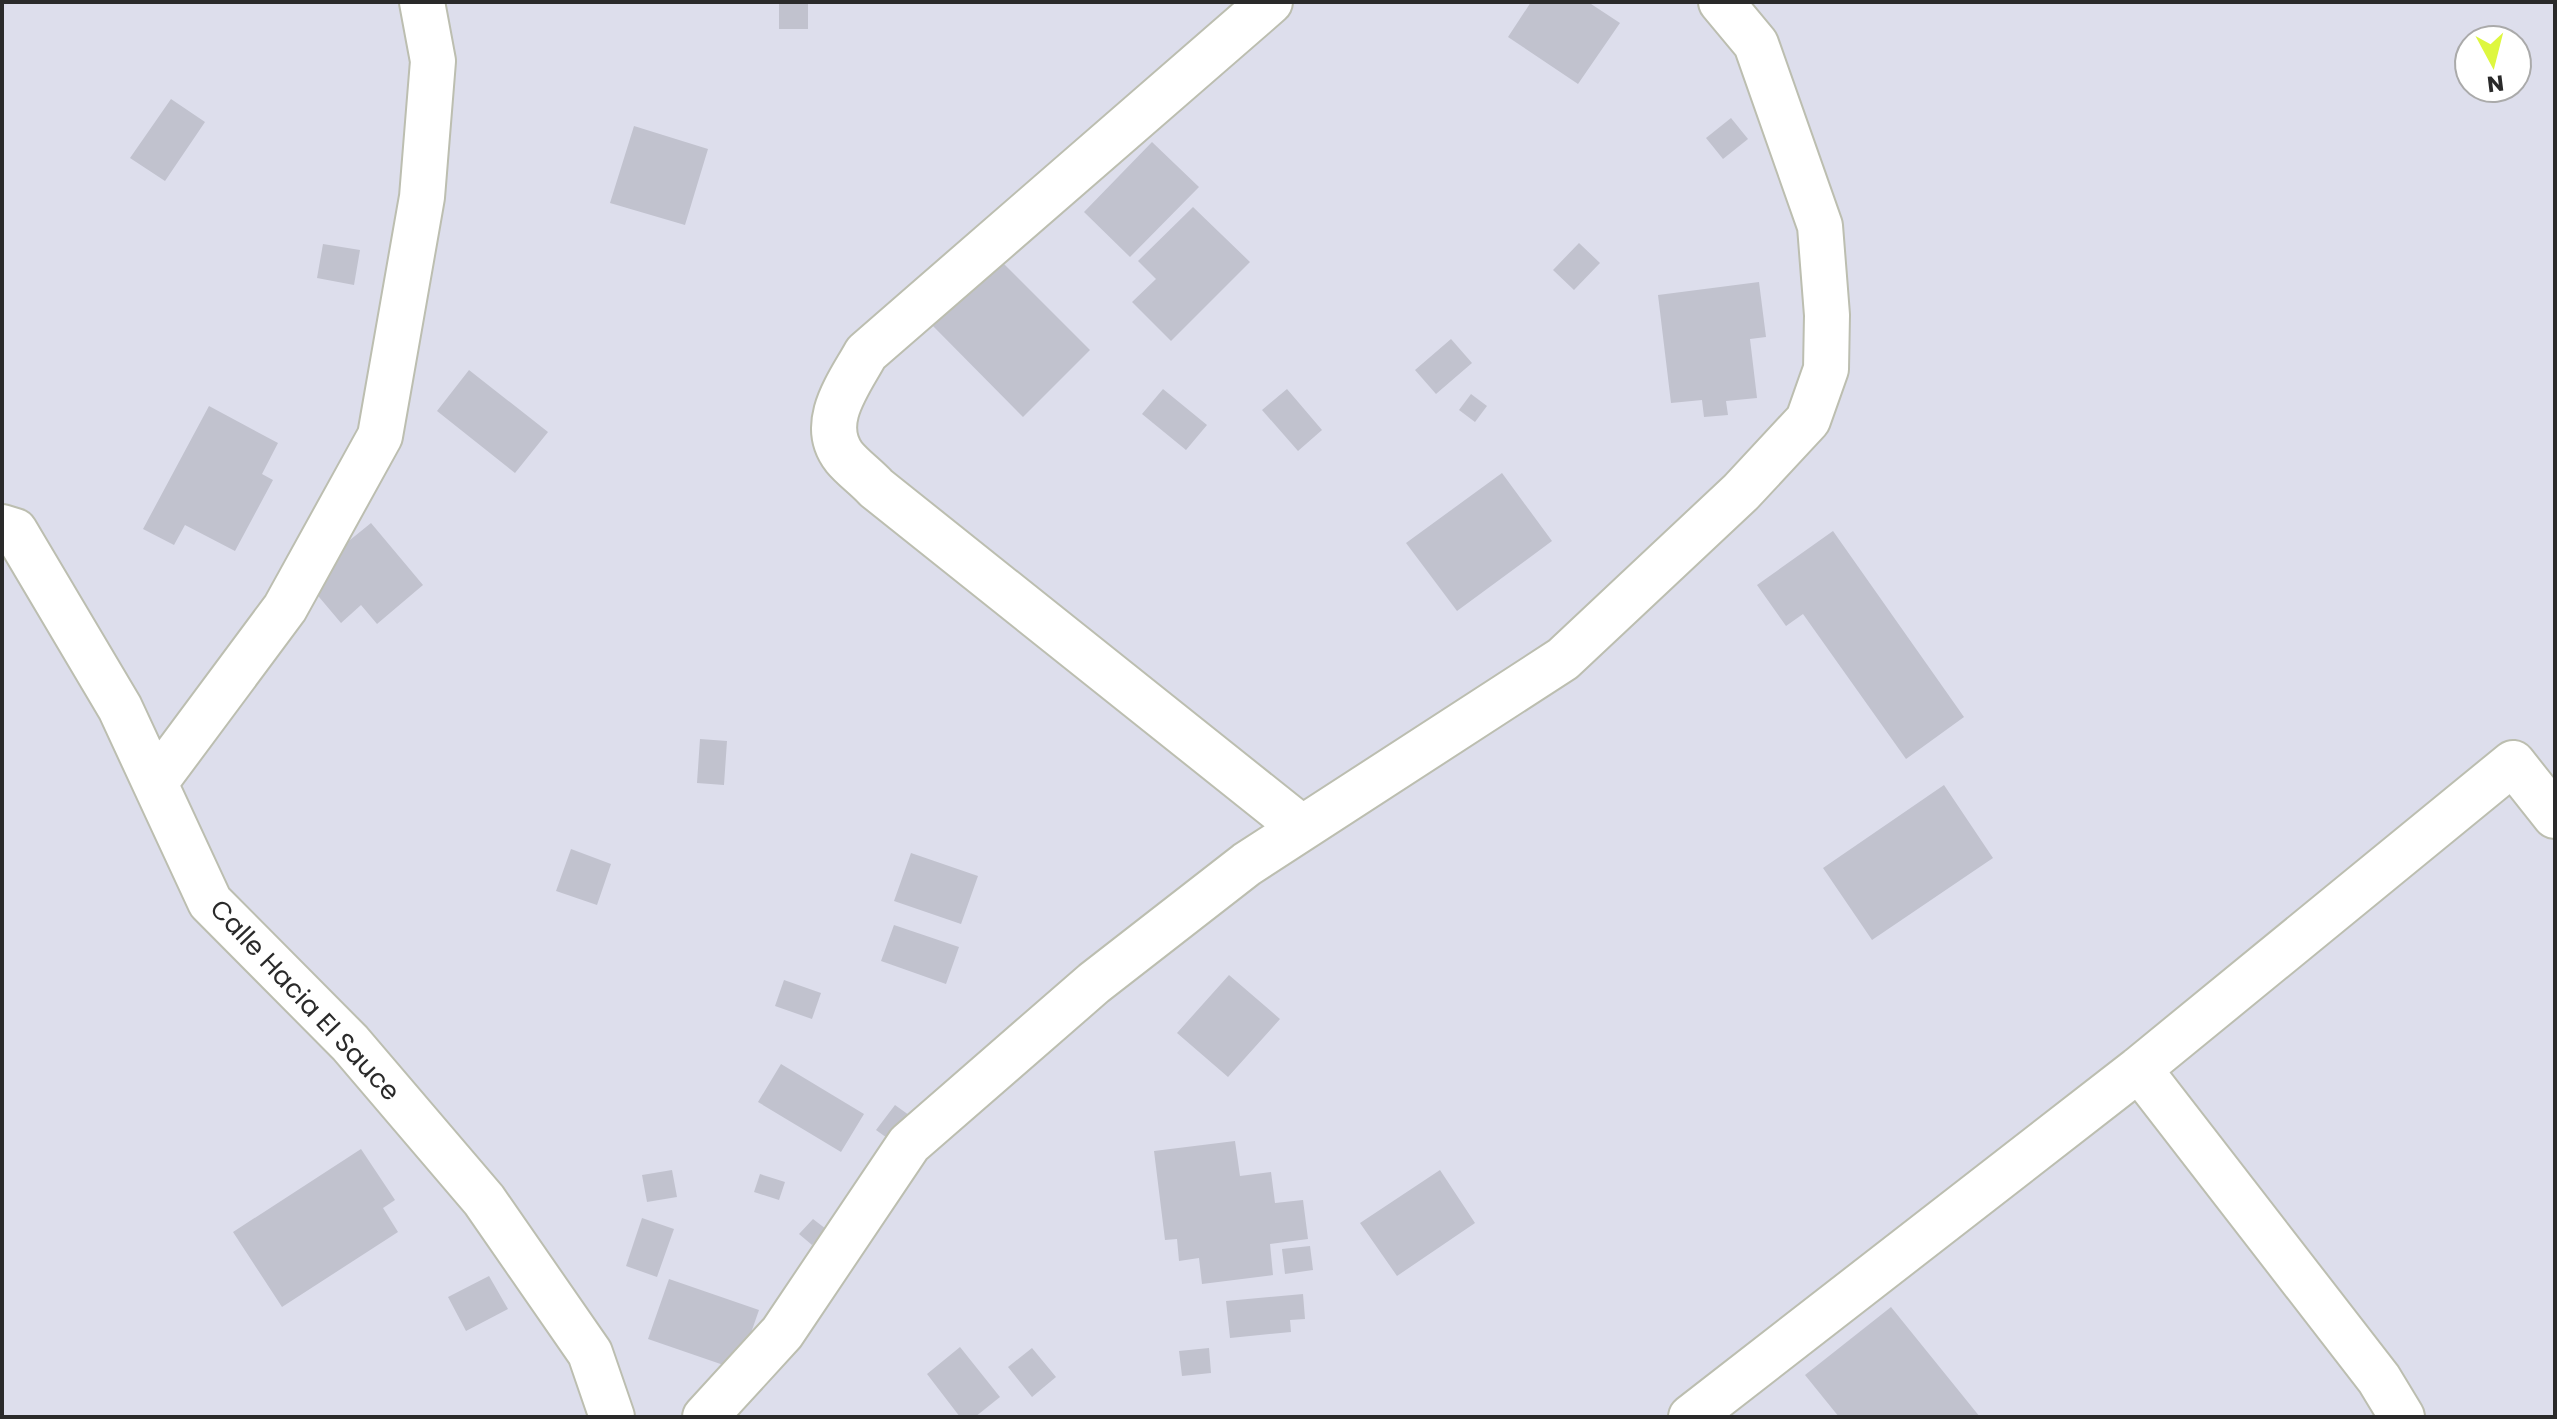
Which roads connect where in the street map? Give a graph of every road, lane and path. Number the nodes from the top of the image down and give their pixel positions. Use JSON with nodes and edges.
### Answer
{"nodes":[{"id":1,"x":422,"y":2,"type":"edge"},
{"id":2,"x":1270,"y":2,"type":"edge"},
{"id":3,"x":1721,"y":2,"type":"edge"},
{"id":4,"x":2,"y":527,"type":"edge"},
{"id":5,"x":155,"y":783,"type":"junction"},
{"id":6,"x":2555,"y":816,"type":"edge"},
{"id":7,"x":1302,"y":828,"type":"junction"},
{"id":8,"x":2139,"y":1069,"type":"junction"},
{"id":9,"x":612,"y":1417,"type":"edge"},
{"id":10,"x":705,"y":1417,"type":"edge"},
{"id":11,"x":1691,"y":1417,"type":"edge"},
{"id":12,"x":2402,"y":1417,"type":"edge"}],
"edges":[{"from":1,"to":5,"type":"street"},
{"from":2,"to":7,"type":"street"},
{"from":3,"to":7,"type":"street"},
{"from":4,"to":5,"type":"street","name":"Calle Hacia El Sauce"},
{"from":5,"to":9,"type":"street","name":"Calle Hacia El Sauce"},
{"from":6,"to":8,"type":"street"},
{"from":7,"to":10,"type":"street"},
{"from":8,"to":11,"type":"street"},
{"from":8,"to":12,"type":"street"}]}
